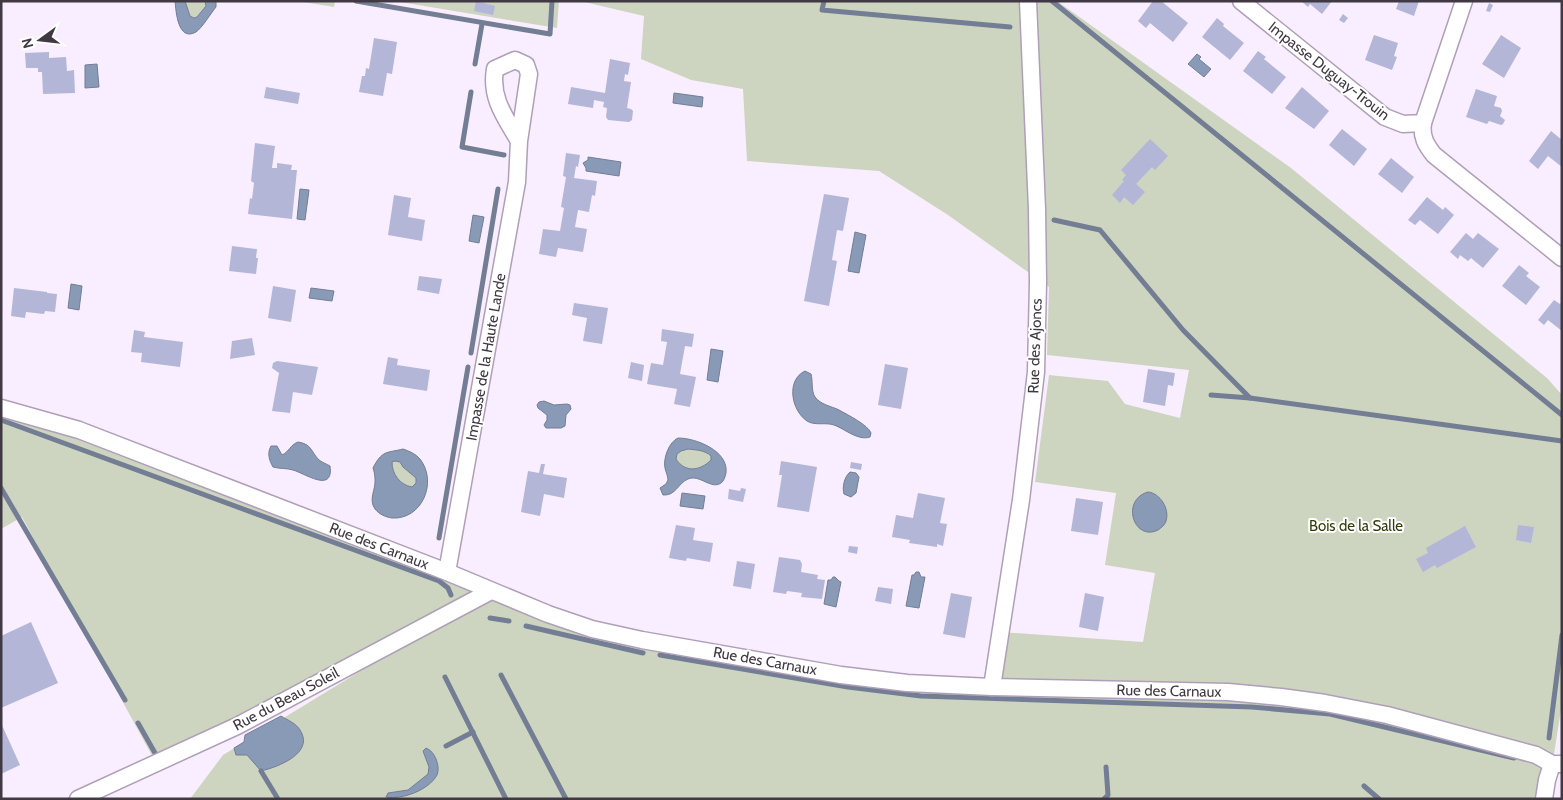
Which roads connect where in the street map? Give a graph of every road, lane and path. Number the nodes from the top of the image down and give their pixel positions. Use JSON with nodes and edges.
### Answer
{"nodes":[{"id":1,"x":1028,"y":1,"type":"edge"},
{"id":2,"x":1241,"y":1,"type":"edge"},
{"id":3,"x":1464,"y":1,"type":"edge"},
{"id":4,"x":1423,"y":123,"type":"junction"},
{"id":5,"x":519,"y":141,"type":"dead end"},
{"id":6,"x":1562,"y":258,"type":"edge"},
{"id":7,"x":1,"y":408,"type":"edge"},
{"id":8,"x":447,"y":572,"type":"junction"},
{"id":9,"x":491,"y":591,"type":"junction"},
{"id":10,"x":992,"y":687,"type":"junction"},
{"id":11,"x":1557,"y":764,"type":"edge"},
{"id":12,"x":78,"y":799,"type":"edge"},
{"id":13,"x":1544,"y":799,"type":"edge"}],
"edges":[{"from":1,"to":10,"type":"street","name":"Rue des Ajoncs"},
{"from":2,"to":4,"type":"street","name":"Impasse Duguay-Trouin"},
{"from":3,"to":4,"type":"street"},
{"from":4,"to":6,"type":"street"},
{"from":5,"to":8,"type":"street","name":"Impasse de la Haute Lande"},
{"from":7,"to":8,"type":"street","name":"Rue des Carnaux"},
{"from":8,"to":9,"type":"street","name":"Rue des Carnaux"},
{"from":9,"to":10,"type":"street","name":"Rue des Carnaux"},
{"from":9,"to":12,"type":"street","name":"Rue du Beau Soleil"},
{"from":10,"to":11,"type":"street","name":"Rue des Carnaux"},
{"from":11,"to":13,"type":"street"}]}
